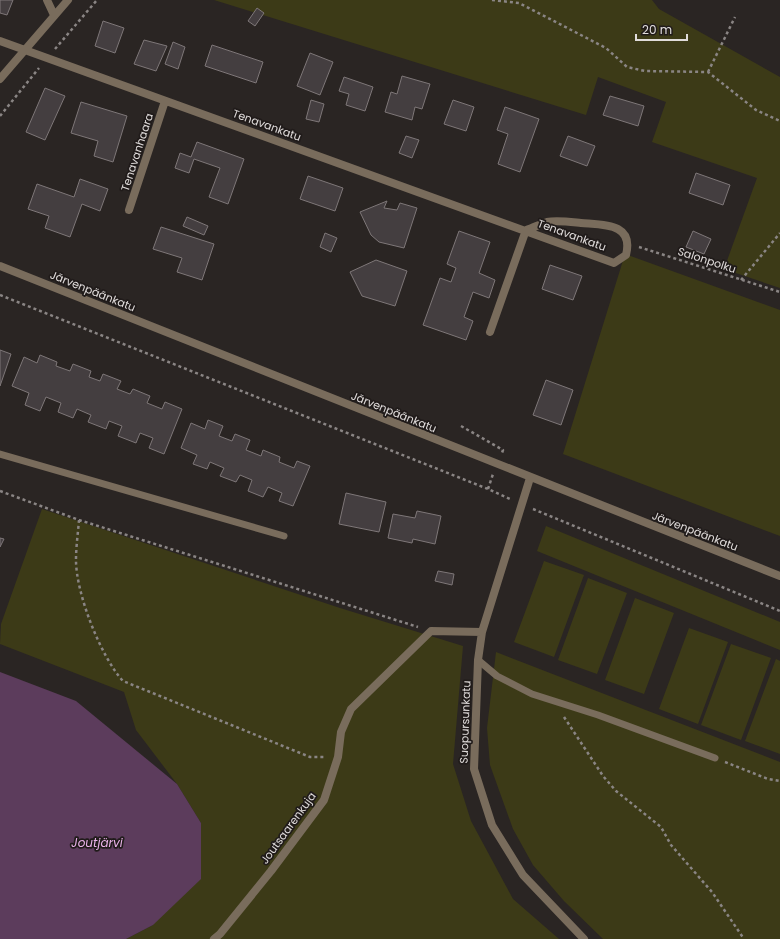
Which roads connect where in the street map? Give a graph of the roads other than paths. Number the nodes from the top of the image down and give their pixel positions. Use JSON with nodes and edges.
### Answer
{"nodes":[{"id":1,"x":46,"y":0,"type":"edge"},
{"id":2,"x":68,"y":0,"type":"edge"},
{"id":3,"x":54,"y":15,"type":"junction"},
{"id":4,"x":0,"y":41,"type":"edge"},
{"id":5,"x":24,"y":50,"type":"junction"},
{"id":6,"x":0,"y":79,"type":"edge"},
{"id":7,"x":165,"y":101,"type":"junction"},
{"id":8,"x":129,"y":210,"type":"dead end"},
{"id":9,"x":526,"y":230,"type":"junction"},
{"id":10,"x":0,"y":266,"type":"edge"},
{"id":11,"x":490,"y":332,"type":"dead end"},
{"id":12,"x":0,"y":454,"type":"edge"},
{"id":13,"x":530,"y":478,"type":"junction"},
{"id":14,"x":284,"y":536,"type":"dead end"},
{"id":15,"x":780,"y":576,"type":"edge"},
{"id":16,"x":482,"y":632,"type":"junction"},
{"id":17,"x":478,"y":660,"type":"junction"},
{"id":18,"x":715,"y":758,"type":"road end"},
{"id":19,"x":214,"y":939,"type":"edge"},
{"id":20,"x":584,"y":939,"type":"edge"}],
"edges":[{"from":1,"to":3,"type":"street"},
{"from":2,"to":3,"type":"street"},
{"from":3,"to":5,"type":"street"},
{"from":4,"to":5,"type":"street","name":"Tenavankatu"},
{"from":5,"to":6,"type":"street"},
{"from":5,"to":7,"type":"street","name":"Tenavankatu"},
{"from":7,"to":8,"type":"street","name":"Tenavanhaara"},
{"from":7,"to":9,"type":"street","name":"Tenavankatu"},
{"from":9,"to":9,"type":"street","name":"Tenavankatu"},
{"from":9,"to":11,"type":"street","name":"Tenavankatu"},
{"from":10,"to":13,"type":"street","name":"Järvenpäänkatu"},
{"from":12,"to":14,"type":"lane"},
{"from":13,"to":15,"type":"street","name":"Järvenpäänkatu"},
{"from":13,"to":16,"type":"street","name":"Suopursunkatu"},
{"from":16,"to":17,"type":"street","name":"Suopursunkatu"},
{"from":16,"to":19,"type":"street","name":"Joutsaarenkuja"},
{"from":17,"to":18,"type":"lane"},
{"from":17,"to":20,"type":"street","name":"Suopursunkatu"}]}
